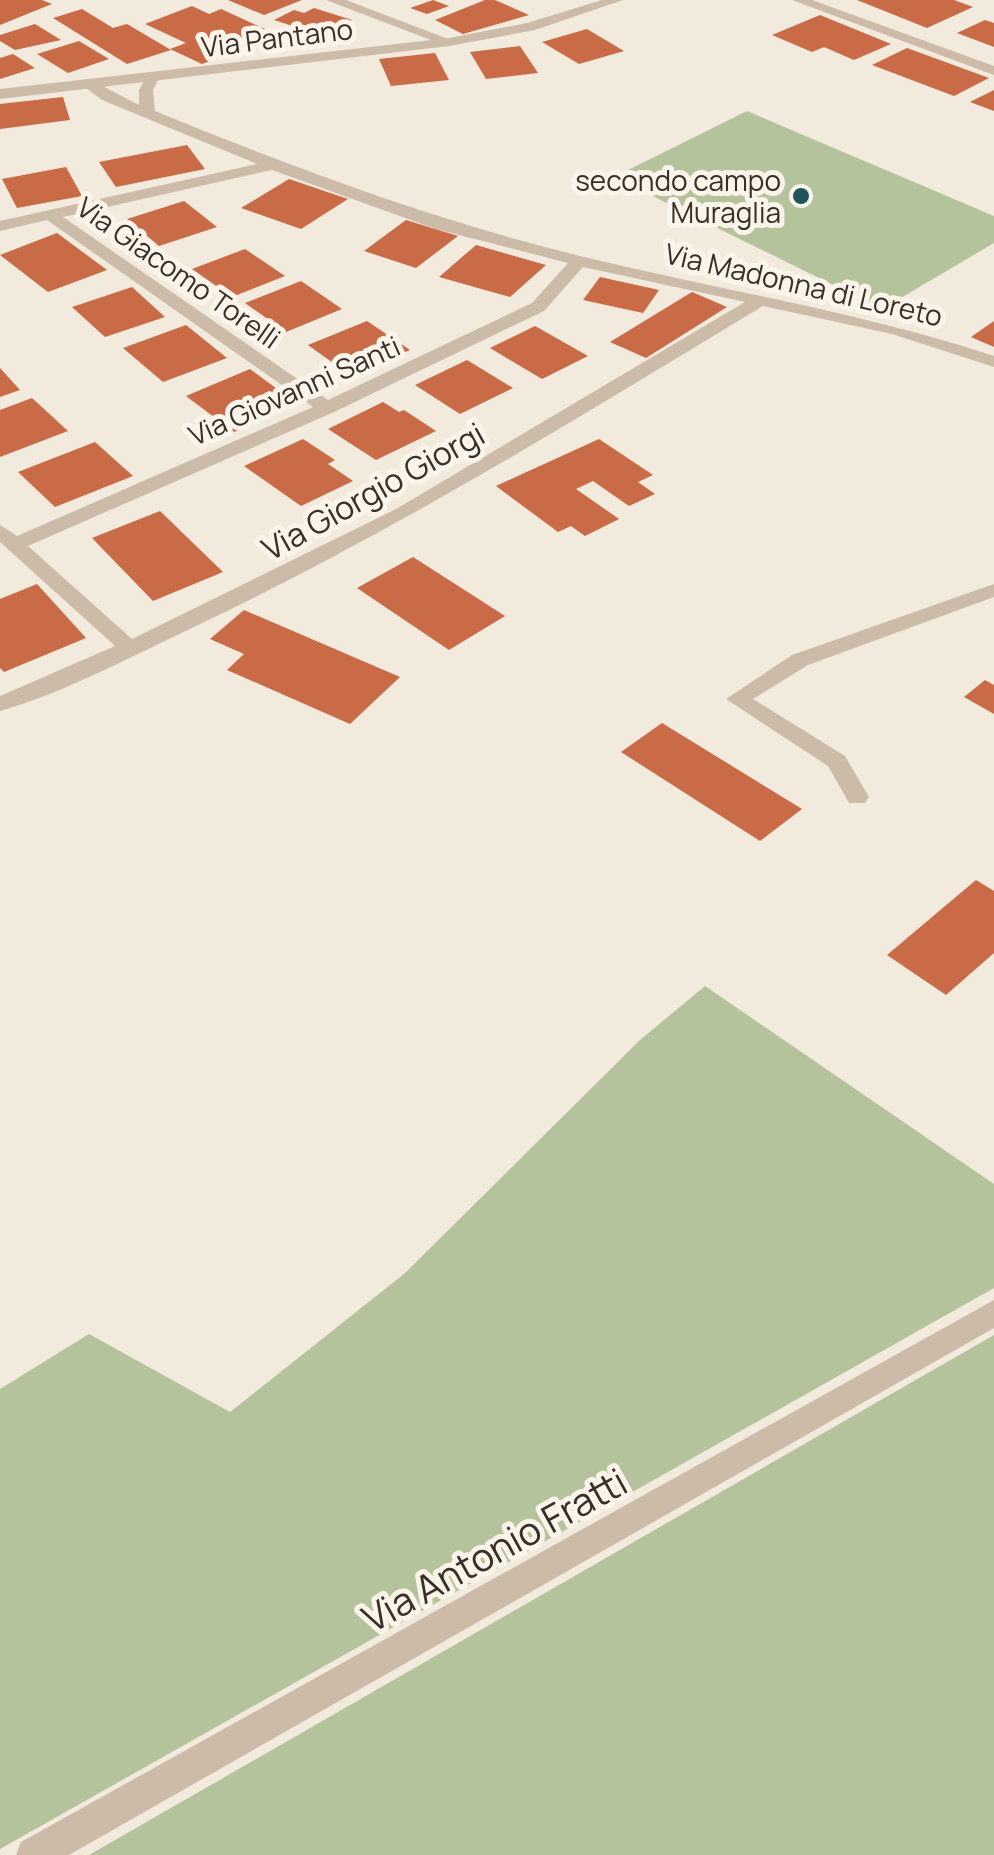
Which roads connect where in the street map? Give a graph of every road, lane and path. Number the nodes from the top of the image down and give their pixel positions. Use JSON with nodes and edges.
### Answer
{"nodes":[{"id":1,"x":333,"y":0,"type":"edge"},
{"id":2,"x":616,"y":0,"type":"edge"},
{"id":3,"x":799,"y":0,"type":"edge"},
{"id":4,"x":449,"y":42,"type":"junction"},
{"id":5,"x":994,"y":70,"type":"edge"},
{"id":6,"x":152,"y":76,"type":"junction"},
{"id":7,"x":88,"y":84,"type":"junction"},
{"id":8,"x":0,"y":94,"type":"edge"},
{"id":9,"x":147,"y":111,"type":"junction"},
{"id":10,"x":273,"y":165,"type":"junction"},
{"id":11,"x":50,"y":215,"type":"junction"},
{"id":12,"x":0,"y":226,"type":"edge"},
{"id":13,"x":579,"y":260,"type":"junction"},
{"id":14,"x":759,"y":301,"type":"junction"},
{"id":15,"x":994,"y":362,"type":"edge"},
{"id":16,"x":326,"y":408,"type":"junction"},
{"id":17,"x":8,"y":538,"type":"edge"},
{"id":18,"x":994,"y":590,"type":"edge"},
{"id":19,"x":131,"y":650,"type":"junction"},
{"id":20,"x":0,"y":704,"type":"edge"},
{"id":21,"x":857,"y":797,"type":"dead end"},
{"id":22,"x":994,"y":1313,"type":"edge"},
{"id":23,"x":34,"y":1855,"type":"edge"}],
"edges":[{"from":1,"to":4,"type":"street"},
{"from":2,"to":4,"type":"street","name":"Via Pantano"},
{"from":3,"to":5,"type":"street"},
{"from":4,"to":6,"type":"street","name":"Via Pantano"},
{"from":6,"to":7,"type":"street","name":"Via Pantano"},
{"from":6,"to":9,"type":"street"},
{"from":7,"to":8,"type":"street","name":"Via Pantano"},
{"from":7,"to":9,"type":"street","name":"Via Madonna di Loreto"},
{"from":9,"to":10,"type":"street","name":"Via Madonna di Loreto"},
{"from":10,"to":11,"type":"street"},
{"from":10,"to":13,"type":"street","name":"Via Madonna di Loreto"},
{"from":11,"to":12,"type":"street"},
{"from":11,"to":16,"type":"street","name":"Via Giacomo Torelli"},
{"from":13,"to":14,"type":"street","name":"Via Madonna di Loreto"},
{"from":13,"to":16,"type":"street","name":"Via Giovanni Santi"},
{"from":14,"to":15,"type":"street","name":"Via Madonna di Loreto"},
{"from":14,"to":19,"type":"street","name":"Via Giorgio Giorgi"},
{"from":16,"to":17,"type":"street","name":"Via Giovanni Santi"},
{"from":17,"to":19,"type":"street"},
{"from":18,"to":21,"type":"street"},
{"from":19,"to":20,"type":"street","name":"Via Giorgio Giorgi"},
{"from":22,"to":23,"type":"street","name":"Via Antonio Fratti"}]}
